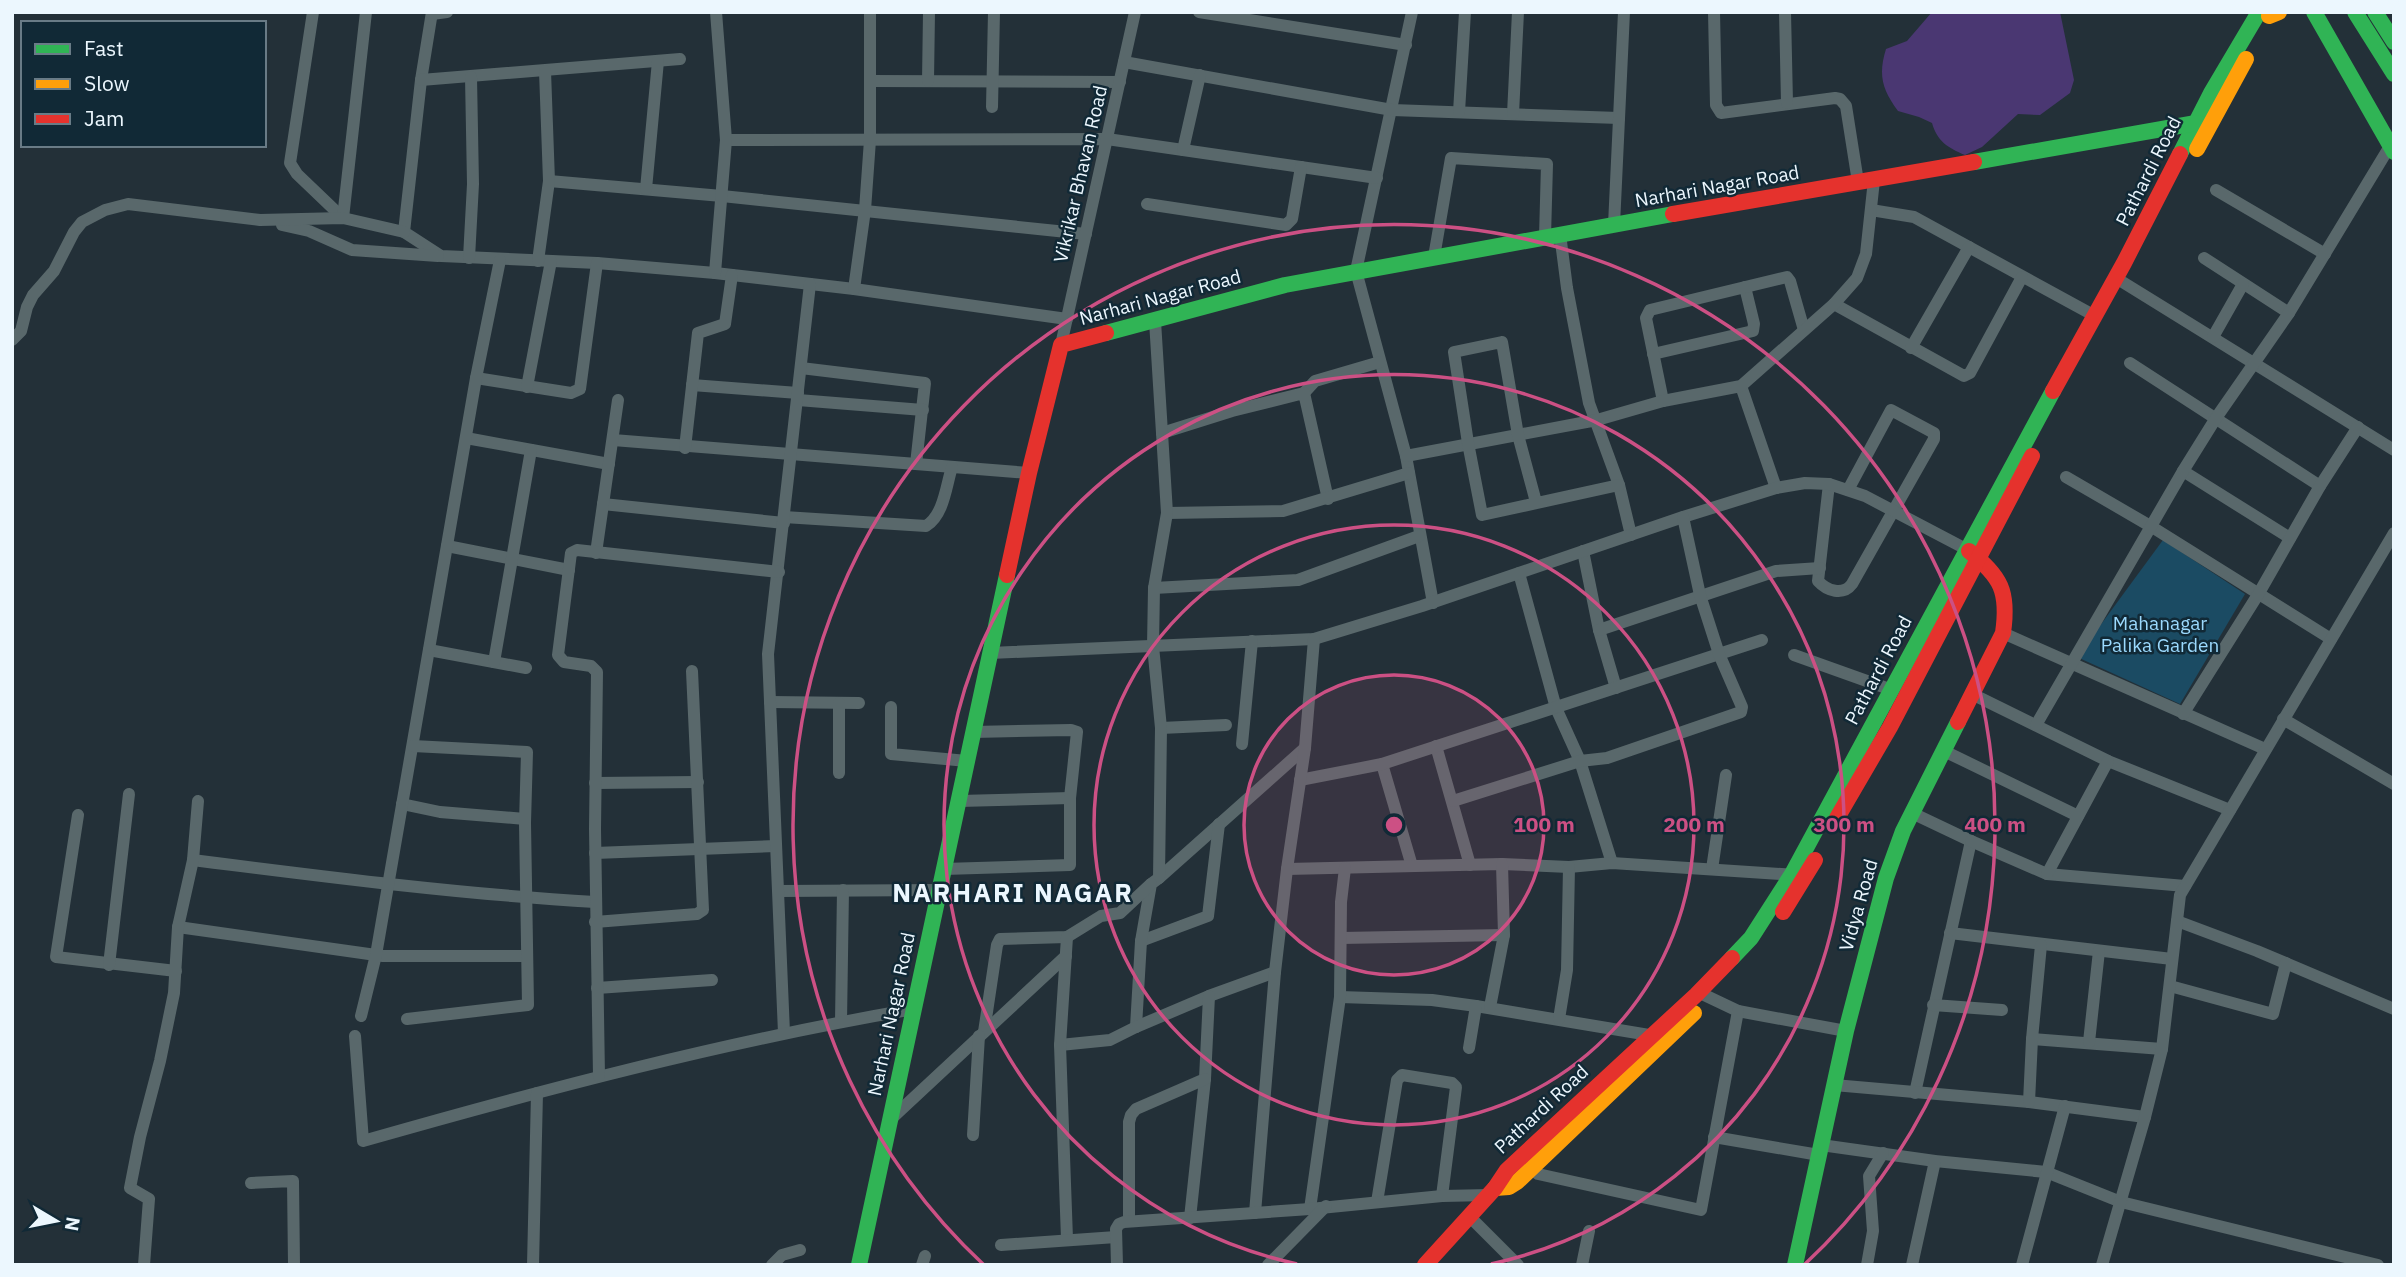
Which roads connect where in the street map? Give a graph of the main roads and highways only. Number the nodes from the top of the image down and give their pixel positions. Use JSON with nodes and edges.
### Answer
{"nodes":[{"id":1,"x":2314,"y":12,"type":"edge"},
{"id":2,"x":2355,"y":12,"type":"edge"},
{"id":3,"x":2375,"y":12,"type":"edge"},
{"id":4,"x":2269,"y":13,"type":"edge"},
{"id":5,"x":2394,"y":42,"type":"edge"},
{"id":6,"x":2394,"y":75,"type":"edge"},
{"id":7,"x":2203,"y":125,"type":"junction"},
{"id":8,"x":2392,"y":149,"type":"edge"},
{"id":9,"x":2120,"y":281,"type":"junction"},
{"id":10,"x":1973,"y":554,"type":"junction"},
{"id":11,"x":1799,"y":876,"type":"junction"},
{"id":12,"x":859,"y":1265,"type":"edge"},
{"id":13,"x":1425,"y":1265,"type":"edge"},
{"id":14,"x":1795,"y":1265,"type":"edge"}],
"edges":[{"from":1,"to":8,"type":"main road"},
{"from":2,"to":6,"type":"main road"},
{"from":3,"to":5,"type":"main road"},
{"from":4,"to":7,"type":"main road"},
{"from":7,"to":9,"type":"main road"},
{"from":7,"to":12,"type":"main road","name":"Narhari Nagar Road"},
{"from":9,"to":10,"type":"main road"},
{"from":9,"to":10,"type":"main road","name":"Pathardi Road"},
{"from":10,"to":11,"type":"main road","name":"Pathardi Road"},
{"from":10,"to":11,"type":"main road"},
{"from":10,"to":14,"type":"main road","name":"Vidya Road"},
{"from":11,"to":13,"type":"main road","name":"Pathardi Road"}]}
